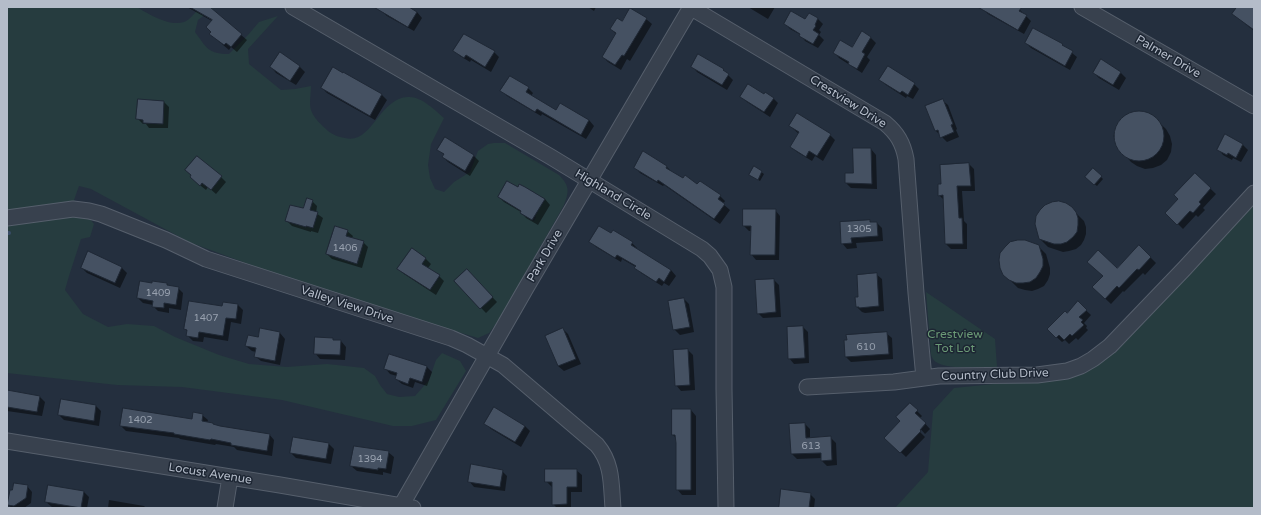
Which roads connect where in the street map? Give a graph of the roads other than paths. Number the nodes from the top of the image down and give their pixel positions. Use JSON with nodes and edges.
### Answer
{"nodes":[{"id":1,"x":293,"y":7,"type":"edge"},
{"id":2,"x":691,"y":7,"type":"edge"},
{"id":3,"x":1082,"y":7,"type":"edge"},
{"id":4,"x":1254,"y":106,"type":"edge"},
{"id":5,"x":589,"y":180,"type":"junction"},
{"id":6,"x":1254,"y":193,"type":"edge"},
{"id":7,"x":7,"y":218,"type":"edge"},
{"id":8,"x":488,"y":356,"type":"junction"},
{"id":9,"x":924,"y":378,"type":"junction"},
{"id":10,"x":807,"y":387,"type":"dead end"},
{"id":11,"x":7,"y":441,"type":"edge"},
{"id":12,"x":230,"y":477,"type":"junction"},
{"id":13,"x":407,"y":507,"type":"edge"},
{"id":14,"x":225,"y":508,"type":"edge"},
{"id":15,"x":613,"y":508,"type":"edge"},
{"id":16,"x":726,"y":508,"type":"edge"}],
"edges":[{"from":1,"to":5,"type":"street","name":"Highland Circle"},
{"from":2,"to":5,"type":"street","name":"Park Drive"},
{"from":2,"to":9,"type":"street","name":"Crestview Drive"},
{"from":3,"to":4,"type":"street","name":"Palmer Drive"},
{"from":5,"to":8,"type":"street","name":"Park Drive"},
{"from":5,"to":16,"type":"street","name":"Highland Circle"},
{"from":6,"to":9,"type":"street","name":"Country Club Drive"},
{"from":7,"to":8,"type":"street","name":"Valley View Drive"},
{"from":8,"to":13,"type":"street","name":"Park Drive"},
{"from":8,"to":15,"type":"street","name":"Valley View Drive"},
{"from":9,"to":10,"type":"street","name":"Country Club Drive"},
{"from":11,"to":12,"type":"street","name":"Locust Avenue"},
{"from":12,"to":13,"type":"street","name":"Locust Avenue"},
{"from":12,"to":14,"type":"street"}]}
